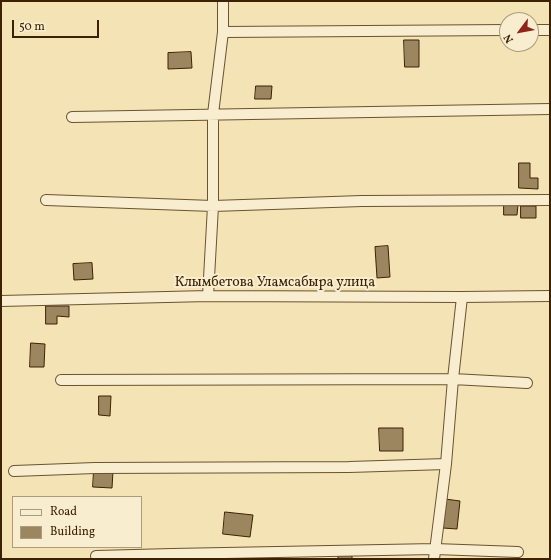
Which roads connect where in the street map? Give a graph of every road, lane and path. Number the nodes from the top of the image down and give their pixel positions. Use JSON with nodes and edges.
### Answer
{"nodes":[{"id":1,"x":223,"y":1,"type":"edge"},
{"id":2,"x":499,"y":30,"type":"edge"},
{"id":3,"x":539,"y":30,"type":"edge"},
{"id":4,"x":550,"y":30,"type":"edge"},
{"id":5,"x":223,"y":32,"type":"junction"},
{"id":6,"x":550,"y":109,"type":"edge"},
{"id":7,"x":213,"y":114,"type":"junction"},
{"id":8,"x":72,"y":117,"type":"dead end"},
{"id":9,"x":46,"y":200,"type":"dead end"},
{"id":10,"x":550,"y":200,"type":"edge"},
{"id":11,"x":213,"y":206,"type":"junction"},
{"id":12,"x":208,"y":296,"type":"junction"},
{"id":13,"x":550,"y":296,"type":"edge"},
{"id":14,"x":462,"y":297,"type":"junction"},
{"id":15,"x":1,"y":301,"type":"edge"},
{"id":16,"x":453,"y":379,"type":"junction"},
{"id":17,"x":61,"y":380,"type":"dead end"},
{"id":18,"x":527,"y":383,"type":"dead end"},
{"id":19,"x":446,"y":464,"type":"junction"},
{"id":20,"x":14,"y":472,"type":"dead end"},
{"id":21,"x":518,"y":552,"type":"dead end"},
{"id":22,"x":435,"y":554,"type":"edge"},
{"id":23,"x":96,"y":556,"type":"dead end"}],
"edges":[{"from":1,"to":5,"type":"street"},
{"from":2,"to":5,"type":"street"},
{"from":3,"to":4,"type":"street"},
{"from":5,"to":7,"type":"street"},
{"from":6,"to":7,"type":"street"},
{"from":7,"to":8,"type":"street"},
{"from":7,"to":11,"type":"street"},
{"from":9,"to":11,"type":"street"},
{"from":10,"to":11,"type":"street"},
{"from":11,"to":12,"type":"street"},
{"from":12,"to":14,"type":"street","name":"Клымбетова Уламсабыра улица"},
{"from":12,"to":15,"type":"street","name":"Клымбетова Уламсабыра улица"},
{"from":13,"to":14,"type":"street","name":"Клымбетова Уламсабыра улица"},
{"from":14,"to":16,"type":"street"},
{"from":16,"to":17,"type":"street"},
{"from":16,"to":18,"type":"street"},
{"from":16,"to":19,"type":"street"},
{"from":19,"to":20,"type":"street"},
{"from":19,"to":22,"type":"street"},
{"from":21,"to":22,"type":"street"},
{"from":22,"to":23,"type":"street"}]}
